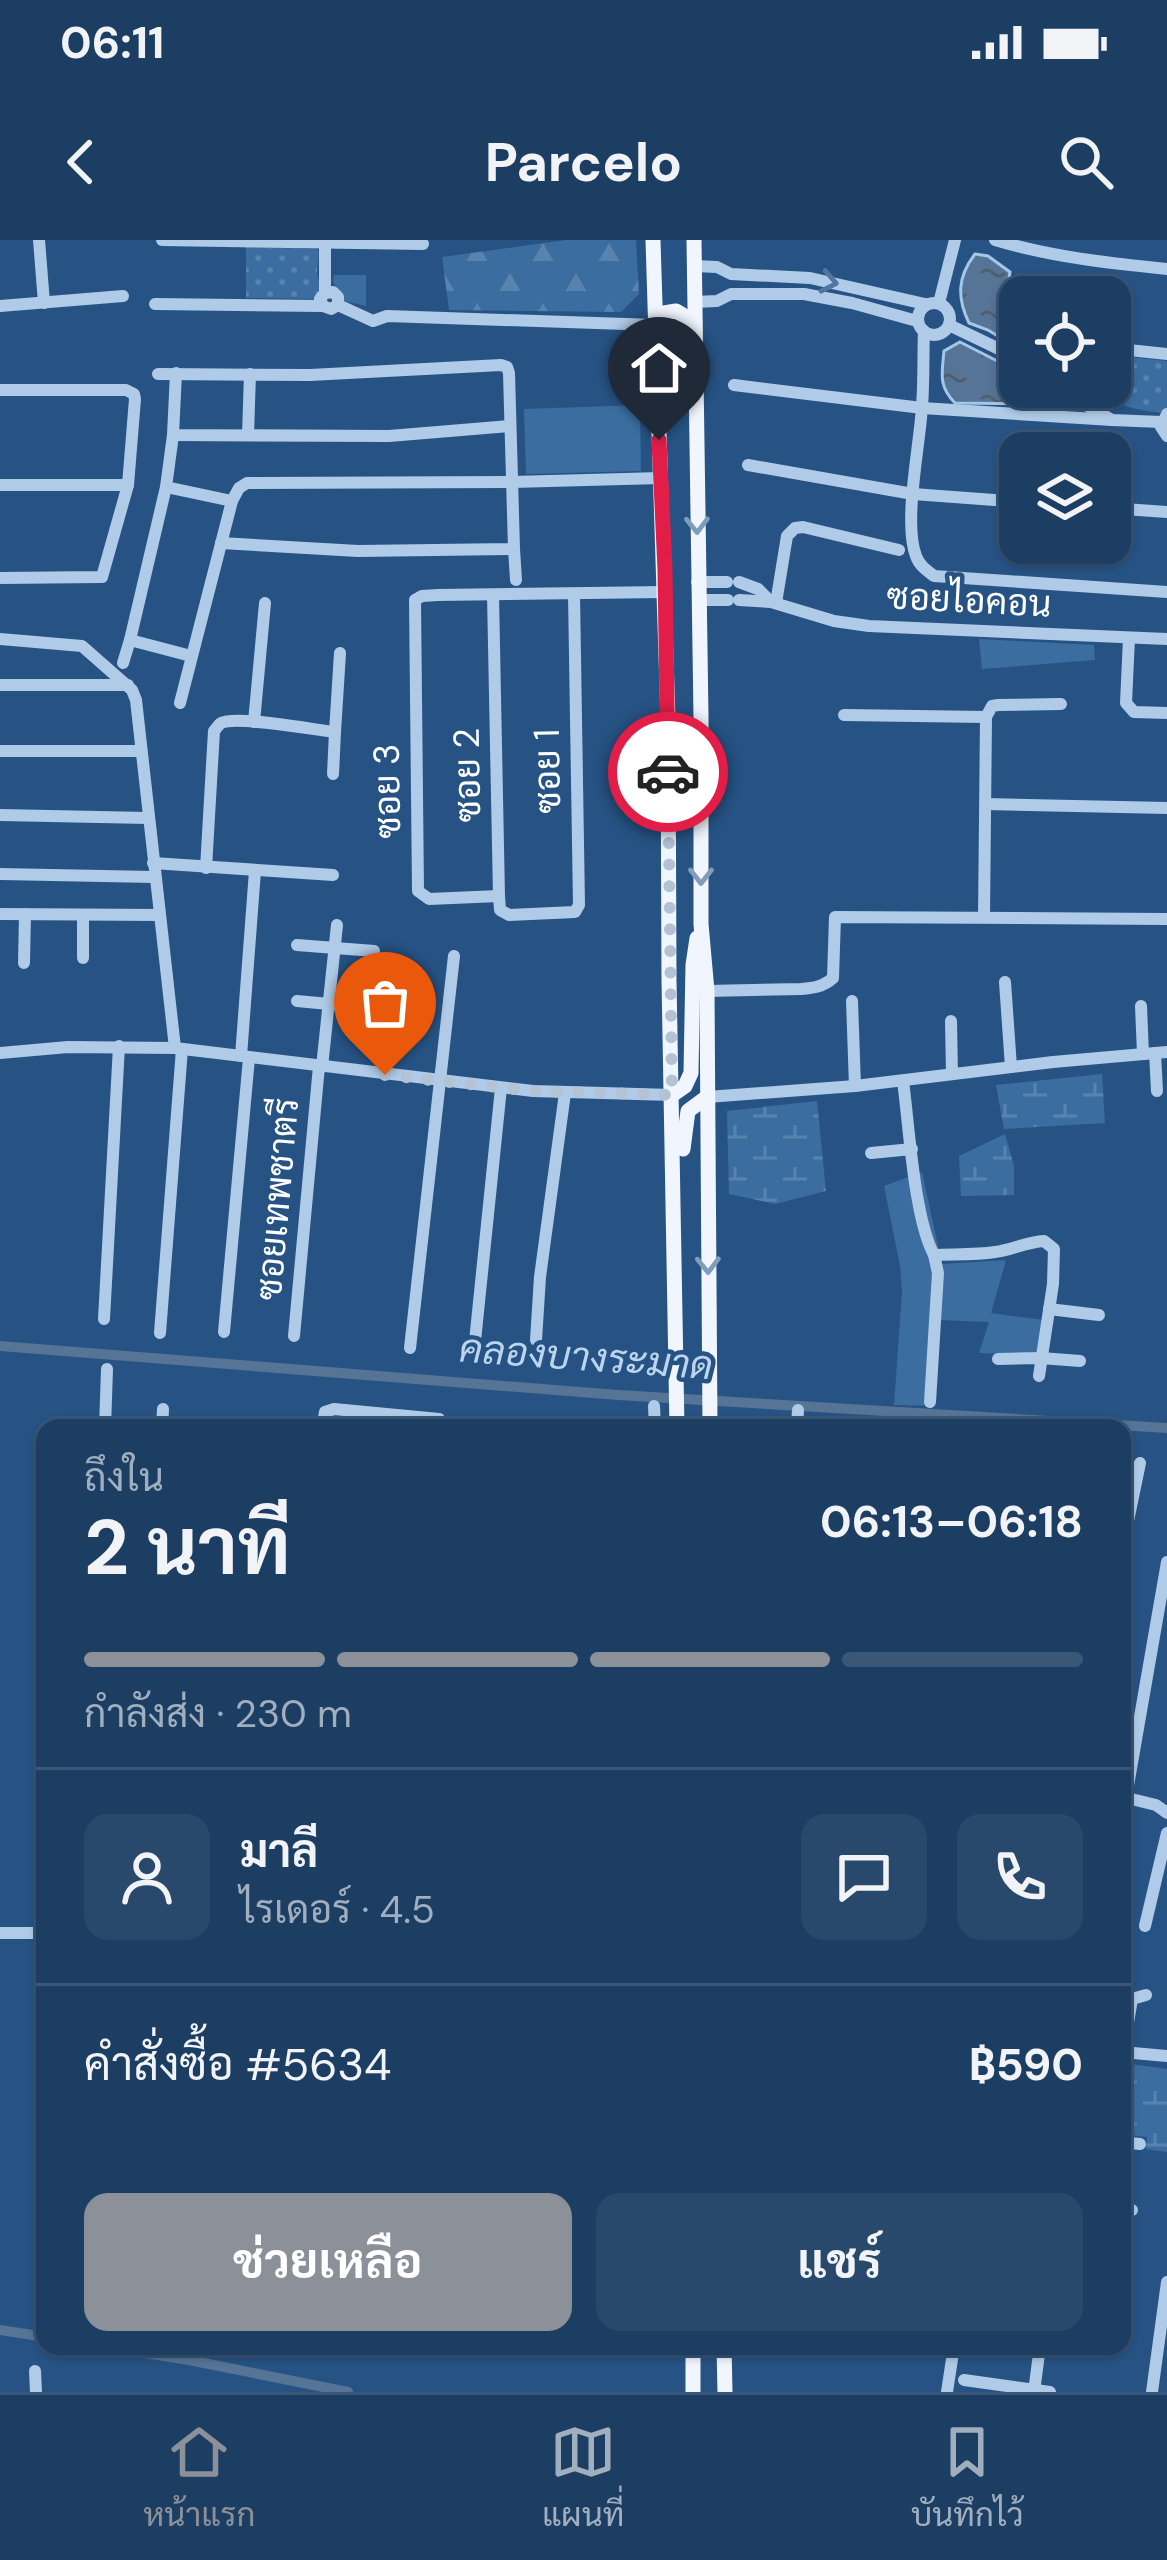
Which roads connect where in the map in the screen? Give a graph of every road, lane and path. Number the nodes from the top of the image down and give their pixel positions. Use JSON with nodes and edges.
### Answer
{"nodes":[{"id":1,"x":39,"y":240,"type":"edge"},
{"id":2,"x":162,"y":240,"type":"edge"},
{"id":3,"x":653,"y":240,"type":"edge"},
{"id":4,"x":694,"y":240,"type":"edge"},
{"id":5,"x":955,"y":240,"type":"edge"},
{"id":6,"x":995,"y":240,"type":"edge"},
{"id":7,"x":325,"y":241,"type":"edge"},
{"id":8,"x":423,"y":244,"type":"dead end"},
{"id":9,"x":694,"y":266,"type":"junction"},
{"id":10,"x":1167,"y":269,"type":"edge"},
{"id":11,"x":731,"y":274,"type":"junction"},
{"id":12,"x":731,"y":294,"type":"junction"},
{"id":13,"x":123,"y":296,"type":"dead end"},
{"id":14,"x":328,"y":301,"type":"junction"},
{"id":15,"x":694,"y":302,"type":"junction"},
{"id":16,"x":44,"y":303,"type":"junction"},
{"id":17,"x":155,"y":304,"type":"dead end"},
{"id":18,"x":932,"y":304,"type":"junction"},
{"id":19,"x":0,"y":306,"type":"edge"},
{"id":20,"x":655,"y":325,"type":"junction"},
{"id":21,"x":950,"y":325,"type":"junction"},
{"id":22,"x":920,"y":326,"type":"junction"},
{"id":23,"x":694,"y":332,"type":"junction"},
{"id":24,"x":999,"y":349,"type":"edge"},
{"id":25,"x":1131,"y":350,"type":"edge"},
{"id":26,"x":1167,"y":354,"type":"edge"},
{"id":27,"x":176,"y":373,"type":"junction"},
{"id":28,"x":158,"y":374,"type":"dead end"},
{"id":29,"x":250,"y":374,"type":"junction"},
{"id":30,"x":734,"y":385,"type":"dead end"},
{"id":31,"x":0,"y":391,"type":"edge"},
{"id":32,"x":922,"y":408,"type":"junction"},
{"id":33,"x":1091,"y":408,"type":"edge"},
{"id":34,"x":1112,"y":420,"type":"junction"},
{"id":35,"x":1165,"y":424,"type":"edge"},
{"id":36,"x":510,"y":427,"type":"junction"},
{"id":37,"x":173,"y":435,"type":"junction"},
{"id":38,"x":248,"y":436,"type":"junction"},
{"id":39,"x":748,"y":465,"type":"dead end"},
{"id":40,"x":661,"y":478,"type":"junction"},
{"id":41,"x":512,"y":482,"type":"junction"},
{"id":42,"x":0,"y":485,"type":"edge"},
{"id":43,"x":128,"y":485,"type":"junction"},
{"id":44,"x":166,"y":487,"type":"junction"},
{"id":45,"x":913,"y":494,"type":"junction"},
{"id":46,"x":999,"y":500,"type":"edge"},
{"id":47,"x":232,"y":501,"type":"junction"},
{"id":48,"x":1131,"y":509,"type":"edge"},
{"id":49,"x":1167,"y":512,"type":"edge"},
{"id":50,"x":221,"y":543,"type":"junction"},
{"id":51,"x":514,"y":549,"type":"junction"},
{"id":52,"x":899,"y":550,"type":"dead end"},
{"id":53,"x":0,"y":578,"type":"edge"},
{"id":54,"x":516,"y":580,"type":"dead end"},
{"id":55,"x":1167,"y":581,"type":"edge"},
{"id":56,"x":697,"y":582,"type":"junction"},
{"id":57,"x":665,"y":592,"type":"junction"},
{"id":58,"x":1167,"y":592,"type":"edge"},
{"id":59,"x":574,"y":594,"type":"junction"},
{"id":60,"x":493,"y":595,"type":"junction"},
{"id":61,"x":698,"y":600,"type":"junction"},
{"id":62,"x":773,"y":602,"type":"junction"},
{"id":63,"x":265,"y":603,"type":"dead end"},
{"id":64,"x":1129,"y":638,"type":"junction"},
{"id":65,"x":0,"y":639,"type":"edge"},
{"id":66,"x":1167,"y":639,"type":"edge"},
{"id":67,"x":130,"y":640,"type":"junction"},
{"id":68,"x":340,"y":653,"type":"dead end"},
{"id":69,"x":191,"y":656,"type":"junction"},
{"id":70,"x":123,"y":663,"type":"dead end"},
{"id":71,"x":128,"y":685,"type":"junction"},
{"id":72,"x":0,"y":686,"type":"edge"},
{"id":73,"x":181,"y":704,"type":"dead end"},
{"id":74,"x":1060,"y":704,"type":"dead end"},
{"id":75,"x":1167,"y":713,"type":"edge"},
{"id":76,"x":844,"y":715,"type":"dead end"},
{"id":77,"x":701,"y":716,"type":"junction"},
{"id":78,"x":986,"y":717,"type":"junction"},
{"id":79,"x":668,"y":720,"type":"junction"},
{"id":80,"x":254,"y":722,"type":"junction"},
{"id":81,"x":335,"y":732,"type":"junction"},
{"id":82,"x":0,"y":751,"type":"edge"},
{"id":83,"x":141,"y":751,"type":"junction"},
{"id":84,"x":333,"y":774,"type":"dead end"},
{"id":85,"x":986,"y":804,"type":"junction"},
{"id":86,"x":1167,"y":808,"type":"edge"},
{"id":87,"x":0,"y":815,"type":"edge"},
{"id":88,"x":148,"y":818,"type":"junction"},
{"id":89,"x":206,"y":868,"type":"junction"},
{"id":90,"x":153,"y":870,"type":"junction"},
{"id":91,"x":255,"y":871,"type":"junction"},
{"id":92,"x":0,"y":874,"type":"edge"},
{"id":93,"x":333,"y":875,"type":"dead end"},
{"id":94,"x":499,"y":896,"type":"junction"},
{"id":95,"x":0,"y":914,"type":"edge"},
{"id":96,"x":25,"y":914,"type":"junction"},
{"id":97,"x":82,"y":915,"type":"junction"},
{"id":98,"x":159,"y":915,"type":"junction"},
{"id":99,"x":984,"y":917,"type":"junction"},
{"id":100,"x":1167,"y":920,"type":"edge"},
{"id":101,"x":701,"y":924,"type":"junction"},
{"id":102,"x":337,"y":925,"type":"dead end"},
{"id":103,"x":297,"y":945,"type":"dead end"},
{"id":104,"x":335,"y":948,"type":"junction"},
{"id":105,"x":374,"y":951,"type":"dead end"},
{"id":106,"x":454,"y":956,"type":"dead end"},
{"id":107,"x":82,"y":958,"type":"dead end"},
{"id":108,"x":24,"y":963,"type":"dead end"},
{"id":109,"x":1005,"y":982,"type":"dead end"},
{"id":110,"x":707,"y":991,"type":"junction"},
{"id":111,"x":297,"y":1001,"type":"dead end"},
{"id":112,"x":852,"y":1001,"type":"dead end"},
{"id":113,"x":328,"y":1004,"type":"junction"},
{"id":114,"x":1141,"y":1006,"type":"dead end"},
{"id":115,"x":361,"y":1007,"type":"dead end"},
{"id":116,"x":951,"y":1021,"type":"dead end"},
{"id":117,"x":119,"y":1046,"type":"junction"},
{"id":118,"x":178,"y":1048,"type":"junction"},
{"id":119,"x":0,"y":1053,"type":"edge"},
{"id":120,"x":1155,"y":1053,"type":"edge"},
{"id":121,"x":245,"y":1057,"type":"junction"},
{"id":122,"x":321,"y":1067,"type":"junction"},
{"id":123,"x":1011,"y":1067,"type":"junction"},
{"id":124,"x":952,"y":1074,"type":"junction"},
{"id":125,"x":903,"y":1081,"type":"junction"},
{"id":126,"x":440,"y":1082,"type":"junction"},
{"id":127,"x":855,"y":1086,"type":"junction"},
{"id":128,"x":502,"y":1088,"type":"junction"},
{"id":129,"x":1157,"y":1091,"type":"dead end"},
{"id":130,"x":565,"y":1093,"type":"junction"},
{"id":131,"x":672,"y":1095,"type":"junction"},
{"id":132,"x":707,"y":1097,"type":"junction"},
{"id":133,"x":912,"y":1150,"type":"junction"},
{"id":134,"x":871,"y":1153,"type":"dead end"},
{"id":135,"x":934,"y":1255,"type":"junction"},
{"id":136,"x":675,"y":1258,"type":"junction"},
{"id":137,"x":1049,"y":1309,"type":"junction"},
{"id":138,"x":1099,"y":1315,"type":"dead end"},
{"id":139,"x":104,"y":1318,"type":"dead end"},
{"id":140,"x":224,"y":1332,"type":"dead end"},
{"id":141,"x":160,"y":1334,"type":"dead end"},
{"id":142,"x":294,"y":1336,"type":"dead end"},
{"id":143,"x":536,"y":1340,"type":"dead end"},
{"id":144,"x":475,"y":1341,"type":"dead end"},
{"id":145,"x":410,"y":1348,"type":"dead end"},
{"id":146,"x":1041,"y":1358,"type":"junction"},
{"id":147,"x":998,"y":1359,"type":"dead end"},
{"id":148,"x":1080,"y":1361,"type":"dead end"},
{"id":149,"x":107,"y":1370,"type":"dead end"},
{"id":150,"x":1039,"y":1376,"type":"dead end"},
{"id":151,"x":930,"y":1402,"type":"dead end"},
{"id":152,"x":654,"y":1406,"type":"dead end"},
{"id":153,"x":163,"y":1409,"type":"dead end"},
{"id":154,"x":798,"y":1410,"type":"dead end"},
{"id":155,"x":105,"y":1419,"type":"edge"},
{"id":156,"x":162,"y":1419,"type":"edge"},
{"id":157,"x":324,"y":1419,"type":"edge"},
{"id":158,"x":405,"y":1419,"type":"edge"},
{"id":159,"x":655,"y":1419,"type":"edge"},
{"id":160,"x":677,"y":1419,"type":"edge"},
{"id":161,"x":710,"y":1419,"type":"edge"},
{"id":162,"x":798,"y":1419,"type":"edge"},
{"id":163,"x":1140,"y":1463,"type":"dead end"},
{"id":164,"x":1131,"y":1500,"type":"edge"},
{"id":165,"x":1167,"y":1562,"type":"edge"},
{"id":166,"x":1131,"y":1759,"type":"edge"},
{"id":167,"x":1131,"y":1799,"type":"edge"},
{"id":168,"x":1167,"y":1814,"type":"edge"},
{"id":169,"x":1167,"y":1833,"type":"edge"},
{"id":170,"x":1145,"y":1926,"type":"dead end"},
{"id":171,"x":0,"y":1933,"type":"edge"},
{"id":172,"x":36,"y":1934,"type":"edge"},
{"id":173,"x":1146,"y":1995,"type":"dead end"},
{"id":174,"x":1131,"y":2004,"type":"edge"},
{"id":175,"x":1131,"y":2053,"type":"edge"},
{"id":176,"x":1167,"y":2056,"type":"edge"},
{"id":177,"x":1131,"y":2143,"type":"edge"},
{"id":178,"x":1140,"y":2144,"type":"dead end"},
{"id":179,"x":1167,"y":2282,"type":"edge"},
{"id":180,"x":693,"y":2355,"type":"edge"},
{"id":181,"x":724,"y":2355,"type":"edge"},
{"id":182,"x":953,"y":2355,"type":"edge"},
{"id":183,"x":1039,"y":2355,"type":"edge"},
{"id":184,"x":35,"y":2371,"type":"dead end"},
{"id":185,"x":964,"y":2380,"type":"dead end"},
{"id":186,"x":1034,"y":2391,"type":"edge"},
{"id":187,"x":36,"y":2392,"type":"edge"},
{"id":188,"x":693,"y":2392,"type":"edge"},
{"id":189,"x":725,"y":2392,"type":"edge"},
{"id":190,"x":947,"y":2392,"type":"edge"},
{"id":191,"x":1050,"y":2392,"type":"edge"},
{"id":192,"x":1152,"y":2392,"type":"edge"}],
"edges":[{"from":1,"to":16,"type":"street"},
{"from":2,"to":7,"type":"street"},
{"from":3,"to":20,"type":"main road"},
{"from":4,"to":9,"type":"main road"},
{"from":5,"to":18,"type":"street"},
{"from":6,"to":10,"type":"street"},
{"from":7,"to":8,"type":"street"},
{"from":7,"to":14,"type":"street"},
{"from":9,"to":11,"type":"street"},
{"from":9,"to":15,"type":"main road"},
{"from":11,"to":12,"type":"street"},
{"from":11,"to":18,"type":"street","one_way":true},
{"from":12,"to":15,"type":"street"},
{"from":12,"to":22,"type":"street"},
{"from":13,"to":16,"type":"street"},
{"from":14,"to":17,"type":"street"},
{"from":14,"to":20,"type":"street"},
{"from":15,"to":23,"type":"main road"},
{"from":16,"to":19,"type":"street"},
{"from":18,"to":21,"type":"street"},
{"from":18,"to":22,"type":"street"},
{"from":20,"to":23,"type":"main road"},
{"from":20,"to":40,"type":"main road"},
{"from":21,"to":22,"type":"street"},
{"from":21,"to":24,"type":"street"},
{"from":22,"to":32,"type":"street"},
{"from":23,"to":56,"type":"main road","one_way":true},
{"from":25,"to":26,"type":"street"},
{"from":27,"to":28,"type":"street"},
{"from":27,"to":29,"type":"street"},
{"from":27,"to":37,"type":"street"},
{"from":29,"to":36,"type":"street"},
{"from":29,"to":38,"type":"street"},
{"from":30,"to":32,"type":"street"},
{"from":31,"to":43,"type":"street"},
{"from":32,"to":34,"type":"street"},
{"from":32,"to":45,"type":"street"},
{"from":33,"to":34,"type":"street"},
{"from":34,"to":35,"type":"street"},
{"from":36,"to":38,"type":"street"},
{"from":36,"to":41,"type":"street"},
{"from":37,"to":38,"type":"street"},
{"from":37,"to":44,"type":"street"},
{"from":39,"to":45,"type":"street"},
{"from":40,"to":41,"type":"street"},
{"from":40,"to":57,"type":"main road"},
{"from":41,"to":47,"type":"street"},
{"from":41,"to":51,"type":"street"},
{"from":42,"to":43,"type":"street"},
{"from":43,"to":53,"type":"street"},
{"from":44,"to":47,"type":"street"},
{"from":44,"to":67,"type":"street"},
{"from":45,"to":46,"type":"street"},
{"from":45,"to":58,"type":"street"},
{"from":47,"to":50,"type":"street"},
{"from":48,"to":49,"type":"street"},
{"from":50,"to":51,"type":"street"},
{"from":50,"to":69,"type":"street"},
{"from":51,"to":54,"type":"street"},
{"from":52,"to":62,"type":"street"},
{"from":55,"to":58,"type":"street"},
{"from":56,"to":61,"type":"main road"},
{"from":56,"to":62,"type":"street","name":"ซอยไอคอน"},
{"from":57,"to":59,"type":"street"},
{"from":57,"to":79,"type":"main road"},
{"from":59,"to":60,"type":"street"},
{"from":59,"to":94,"type":"street","name":"ซอย 1"},
{"from":60,"to":94,"type":"street","name":"ซอย 2"},
{"from":60,"to":94,"type":"street","name":"ซอย 3"},
{"from":61,"to":62,"type":"street","name":"ซอยไอคอน"},
{"from":61,"to":77,"type":"main road"},
{"from":62,"to":64,"type":"street","name":"ซอยไอคอน"},
{"from":63,"to":80,"type":"street"},
{"from":64,"to":66,"type":"street","name":"ซอยไอคอน"},
{"from":64,"to":75,"type":"street"},
{"from":65,"to":71,"type":"street"},
{"from":67,"to":69,"type":"street"},
{"from":67,"to":70,"type":"street"},
{"from":68,"to":81,"type":"street"},
{"from":69,"to":73,"type":"street"},
{"from":71,"to":72,"type":"street"},
{"from":71,"to":83,"type":"street"},
{"from":74,"to":78,"type":"street"},
{"from":76,"to":78,"type":"street"},
{"from":77,"to":79,"type":"main road"},
{"from":77,"to":101,"type":"main road","one_way":true},
{"from":78,"to":85,"type":"street"},
{"from":79,"to":131,"type":"main road"},
{"from":80,"to":81,"type":"street"},
{"from":80,"to":89,"type":"street"},
{"from":81,"to":84,"type":"street"},
{"from":82,"to":83,"type":"street"},
{"from":83,"to":88,"type":"street"},
{"from":85,"to":86,"type":"street"},
{"from":85,"to":99,"type":"street"},
{"from":87,"to":88,"type":"street"},
{"from":88,"to":90,"type":"street"},
{"from":89,"to":90,"type":"street"},
{"from":89,"to":91,"type":"street"},
{"from":90,"to":92,"type":"street"},
{"from":90,"to":98,"type":"street"},
{"from":91,"to":93,"type":"street"},
{"from":91,"to":121,"type":"street"},
{"from":95,"to":96,"type":"street"},
{"from":96,"to":97,"type":"street"},
{"from":96,"to":108,"type":"street"},
{"from":97,"to":98,"type":"street"},
{"from":97,"to":107,"type":"street"},
{"from":98,"to":118,"type":"street"},
{"from":99,"to":100,"type":"street"},
{"from":99,"to":110,"type":"street"},
{"from":101,"to":110,"type":"main road"},
{"from":101,"to":131,"type":"main road"},
{"from":102,"to":104,"type":"street","name":"ซอยเทพชาตรี"},
{"from":103,"to":104,"type":"street"},
{"from":104,"to":105,"type":"street"},
{"from":104,"to":113,"type":"street","name":"ซอยเทพชาตรี"},
{"from":106,"to":126,"type":"street"},
{"from":109,"to":123,"type":"street"},
{"from":110,"to":132,"type":"main road"},
{"from":111,"to":113,"type":"street"},
{"from":112,"to":127,"type":"street"},
{"from":113,"to":115,"type":"street"},
{"from":113,"to":122,"type":"street","name":"ซอยเทพชาตรี"},
{"from":114,"to":120,"type":"street"},
{"from":116,"to":124,"type":"street"},
{"from":117,"to":118,"type":"street"},
{"from":117,"to":119,"type":"street"},
{"from":117,"to":139,"type":"street"},
{"from":118,"to":121,"type":"street"},
{"from":118,"to":141,"type":"street"},
{"from":120,"to":123,"type":"street"},
{"from":120,"to":129,"type":"street"},
{"from":121,"to":122,"type":"street"},
{"from":121,"to":140,"type":"street"},
{"from":122,"to":126,"type":"street"},
{"from":122,"to":142,"type":"street","name":"ซอยเทพชาตรี"},
{"from":123,"to":124,"type":"street"},
{"from":124,"to":125,"type":"street"},
{"from":125,"to":127,"type":"street"},
{"from":125,"to":133,"type":"street"},
{"from":126,"to":128,"type":"street"},
{"from":126,"to":145,"type":"street"},
{"from":127,"to":132,"type":"street"},
{"from":128,"to":130,"type":"street"},
{"from":128,"to":144,"type":"street"},
{"from":130,"to":131,"type":"street"},
{"from":130,"to":143,"type":"street"},
{"from":131,"to":136,"type":"main road"},
{"from":132,"to":136,"type":"main road"},
{"from":132,"to":161,"type":"main road","one_way":true},
{"from":133,"to":134,"type":"street"},
{"from":133,"to":135,"type":"street"},
{"from":135,"to":137,"type":"street"},
{"from":135,"to":151,"type":"street"},
{"from":136,"to":160,"type":"main road"},
{"from":137,"to":138,"type":"street"},
{"from":137,"to":146,"type":"street"},
{"from":146,"to":147,"type":"street"},
{"from":146,"to":148,"type":"street"},
{"from":146,"to":150,"type":"street"},
{"from":149,"to":155,"type":"street"},
{"from":152,"to":159,"type":"street"},
{"from":153,"to":156,"type":"street"},
{"from":154,"to":162,"type":"street"},
{"from":157,"to":158,"type":"street"},
{"from":163,"to":164,"type":"street"},
{"from":165,"to":166,"type":"street"},
{"from":167,"to":168,"type":"street"},
{"from":169,"to":170,"type":"street"},
{"from":171,"to":172,"type":"street"},
{"from":173,"to":174,"type":"street"},
{"from":175,"to":176,"type":"street"},
{"from":177,"to":178,"type":"street"},
{"from":179,"to":192,"type":"street"},
{"from":180,"to":188,"type":"main road"},
{"from":181,"to":189,"type":"main road"},
{"from":182,"to":190,"type":"street"},
{"from":183,"to":186,"type":"street"},
{"from":184,"to":187,"type":"street"},
{"from":185,"to":186,"type":"street"},
{"from":186,"to":191,"type":"street"}]}
